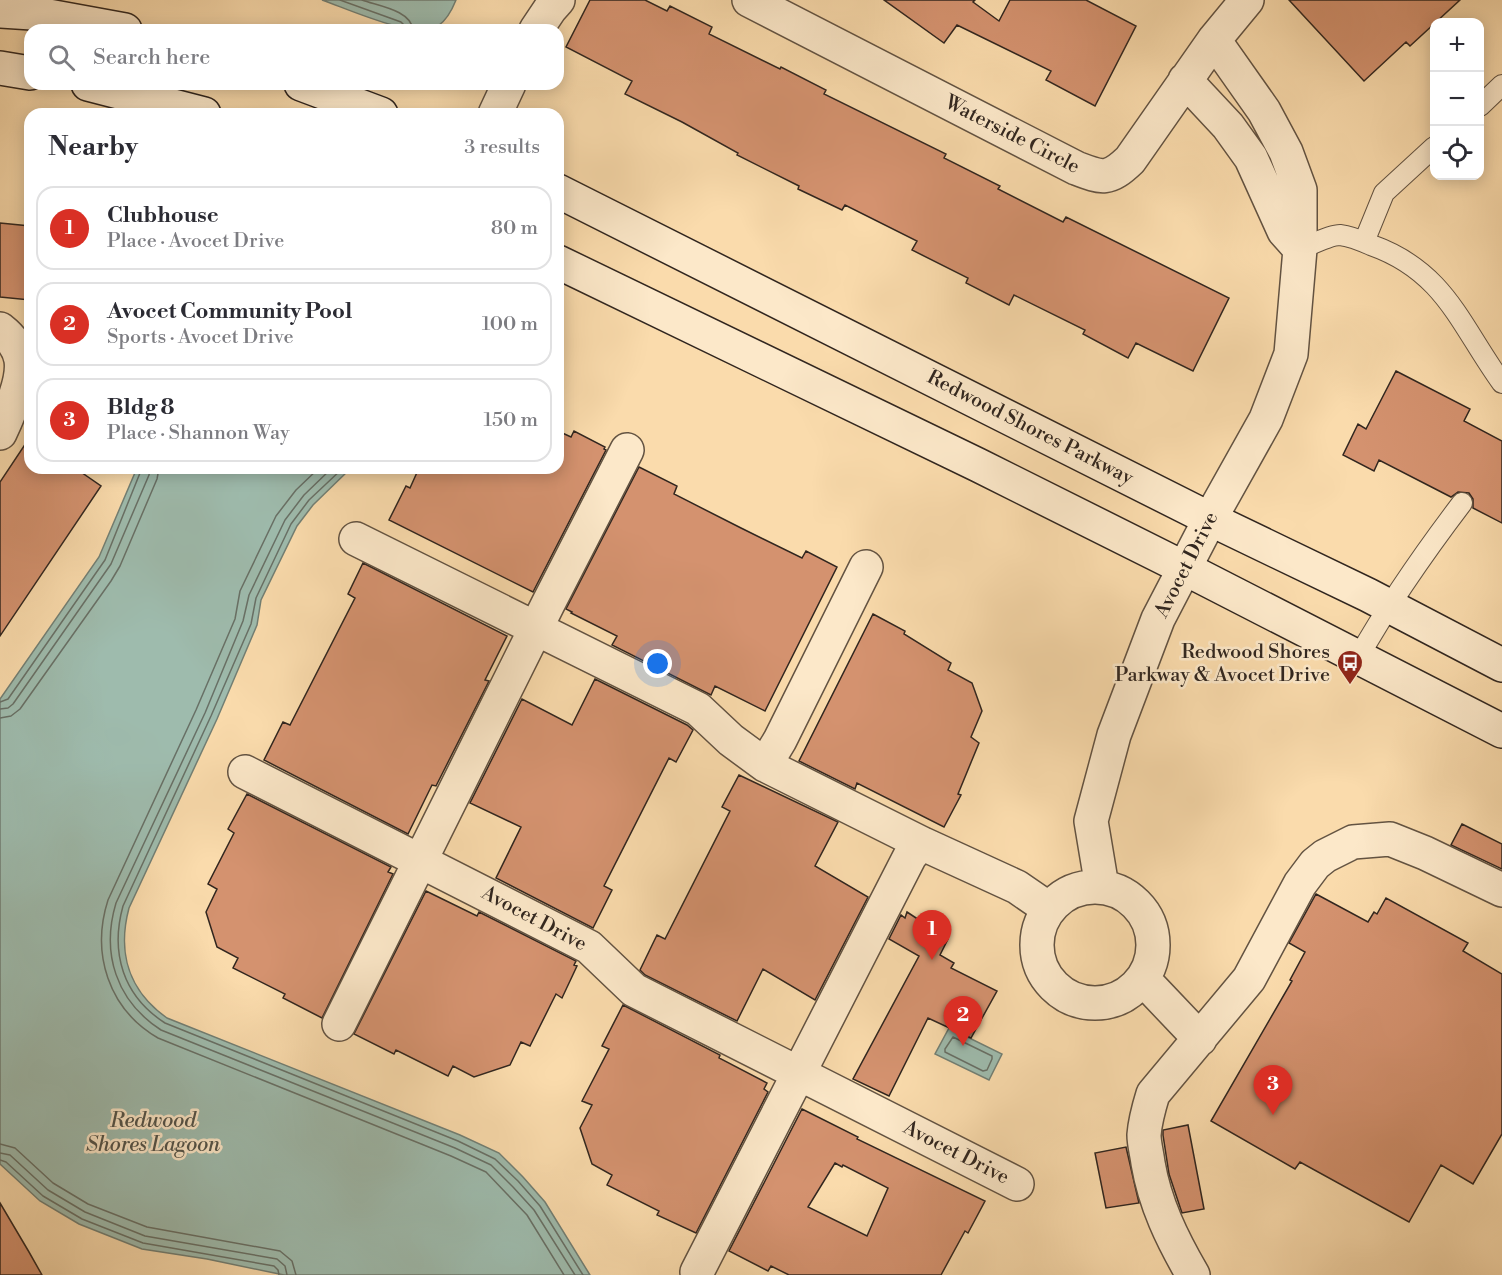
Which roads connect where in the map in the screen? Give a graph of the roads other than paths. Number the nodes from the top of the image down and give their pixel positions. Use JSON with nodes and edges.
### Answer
{"nodes":[{"id":1,"x":558,"y":0,"type":"edge"},
{"id":2,"x":1247,"y":0,"type":"edge"},
{"id":3,"x":770,"y":5,"type":"edge"},
{"id":4,"x":0,"y":11,"type":"edge"},
{"id":5,"x":92,"y":24,"type":"edge"},
{"id":6,"x":540,"y":24,"type":"edge"},
{"id":7,"x":1214,"y":40,"type":"junction"},
{"id":8,"x":0,"y":68,"type":"edge"},
{"id":9,"x":24,"y":72,"type":"edge"},
{"id":10,"x":1185,"y":80,"type":"junction"},
{"id":11,"x":1502,"y":85,"type":"edge"},
{"id":12,"x":111,"y":90,"type":"edge"},
{"id":13,"x":318,"y":90,"type":"edge"},
{"id":14,"x":507,"y":90,"type":"edge"},
{"id":15,"x":1484,"y":101,"type":"edge"},
{"id":16,"x":181,"y":108,"type":"edge"},
{"id":17,"x":365,"y":108,"type":"edge"},
{"id":18,"x":498,"y":108,"type":"edge"},
{"id":19,"x":1430,"y":151,"type":"edge"},
{"id":20,"x":564,"y":194,"type":"edge"},
{"id":21,"x":1364,"y":242,"type":"junction"},
{"id":22,"x":1300,"y":249,"type":"junction"},
{"id":23,"x":564,"y":265,"type":"edge"},
{"id":24,"x":0,"y":329,"type":"edge"},
{"id":25,"x":1502,"y":383,"type":"edge"},
{"id":26,"x":0,"y":433,"type":"edge"},
{"id":27,"x":627,"y":450,"type":"dead end"},
{"id":28,"x":1462,"y":503,"type":"dead end"},
{"id":29,"x":1210,"y":519,"type":"junction"},
{"id":30,"x":356,"y":539,"type":"dead end"},
{"id":31,"x":866,"y":567,"type":"dead end"},
{"id":32,"x":1184,"y":568,"type":"junction"},
{"id":33,"x":1388,"y":606,"type":"junction"},
{"id":34,"x":537,"y":629,"type":"junction"},
{"id":35,"x":1358,"y":658,"type":"junction"},
{"id":36,"x":1502,"y":665,"type":"edge"},
{"id":37,"x":1502,"y":731,"type":"edge"},
{"id":38,"x":765,"y":765,"type":"junction"},
{"id":39,"x":245,"y":772,"type":"dead end"},
{"id":40,"x":921,"y":843,"type":"junction"},
{"id":41,"x":421,"y":860,"type":"junction"},
{"id":42,"x":1102,"y":886,"type":"junction"},
{"id":43,"x":1502,"y":890,"type":"edge"},
{"id":44,"x":1049,"y":909,"type":"junction"},
{"id":45,"x":1143,"y":979,"type":"junction"},
{"id":46,"x":339,"y":1023,"type":"dead end"},
{"id":47,"x":1200,"y":1039,"type":"junction"},
{"id":48,"x":799,"y":1073,"type":"junction"},
{"id":49,"x":1017,"y":1184,"type":"dead end"},
{"id":50,"x":697,"y":1272,"type":"dead end"},
{"id":51,"x":1193,"y":1275,"type":"edge"}],
"edges":[{"from":1,"to":6,"type":"street"},
{"from":2,"to":7,"type":"street","name":"Waterside Circle"},
{"from":3,"to":10,"type":"street","name":"Waterside Circle"},
{"from":4,"to":5,"type":"street"},
{"from":7,"to":10,"type":"street","name":"Waterside Circle"},
{"from":7,"to":22,"type":"street","name":"Avocet Drive"},
{"from":8,"to":9,"type":"street"},
{"from":10,"to":22,"type":"street"},
{"from":11,"to":15,"type":"lane"},
{"from":12,"to":16,"type":"street"},
{"from":13,"to":17,"type":"street"},
{"from":14,"to":18,"type":"street"},
{"from":19,"to":21,"type":"lane"},
{"from":20,"to":29,"type":"street","name":"Redwood Shores Parkway"},
{"from":21,"to":22,"type":"lane"},
{"from":21,"to":25,"type":"lane"},
{"from":22,"to":29,"type":"street","name":"Avocet Drive"},
{"from":23,"to":32,"type":"street"},
{"from":24,"to":26,"type":"street"},
{"from":27,"to":34,"type":"street"},
{"from":28,"to":33,"type":"lane"},
{"from":29,"to":32,"type":"street","name":"Avocet Drive"},
{"from":29,"to":33,"type":"street","name":"Redwood Shores Parkway"},
{"from":30,"to":34,"type":"street"},
{"from":31,"to":38,"type":"street"},
{"from":32,"to":35,"type":"street"},
{"from":32,"to":42,"type":"street","name":"Avocet Drive"},
{"from":33,"to":35,"type":"lane"},
{"from":33,"to":36,"type":"street","name":"Redwood Shores Parkway"},
{"from":34,"to":38,"type":"street"},
{"from":34,"to":41,"type":"street"},
{"from":35,"to":37,"type":"street"},
{"from":38,"to":40,"type":"street"},
{"from":39,"to":41,"type":"street","name":"Avocet Drive"},
{"from":40,"to":44,"type":"street"},
{"from":40,"to":48,"type":"street"},
{"from":41,"to":46,"type":"street"},
{"from":41,"to":48,"type":"street","name":"Avocet Drive"},
{"from":42,"to":44,"type":"street"},
{"from":42,"to":45,"type":"street"},
{"from":43,"to":47,"type":"street"},
{"from":44,"to":45,"type":"street"},
{"from":45,"to":47,"type":"street"},
{"from":47,"to":51,"type":"street"},
{"from":48,"to":49,"type":"street","name":"Avocet Drive"},
{"from":48,"to":50,"type":"street"}]}
